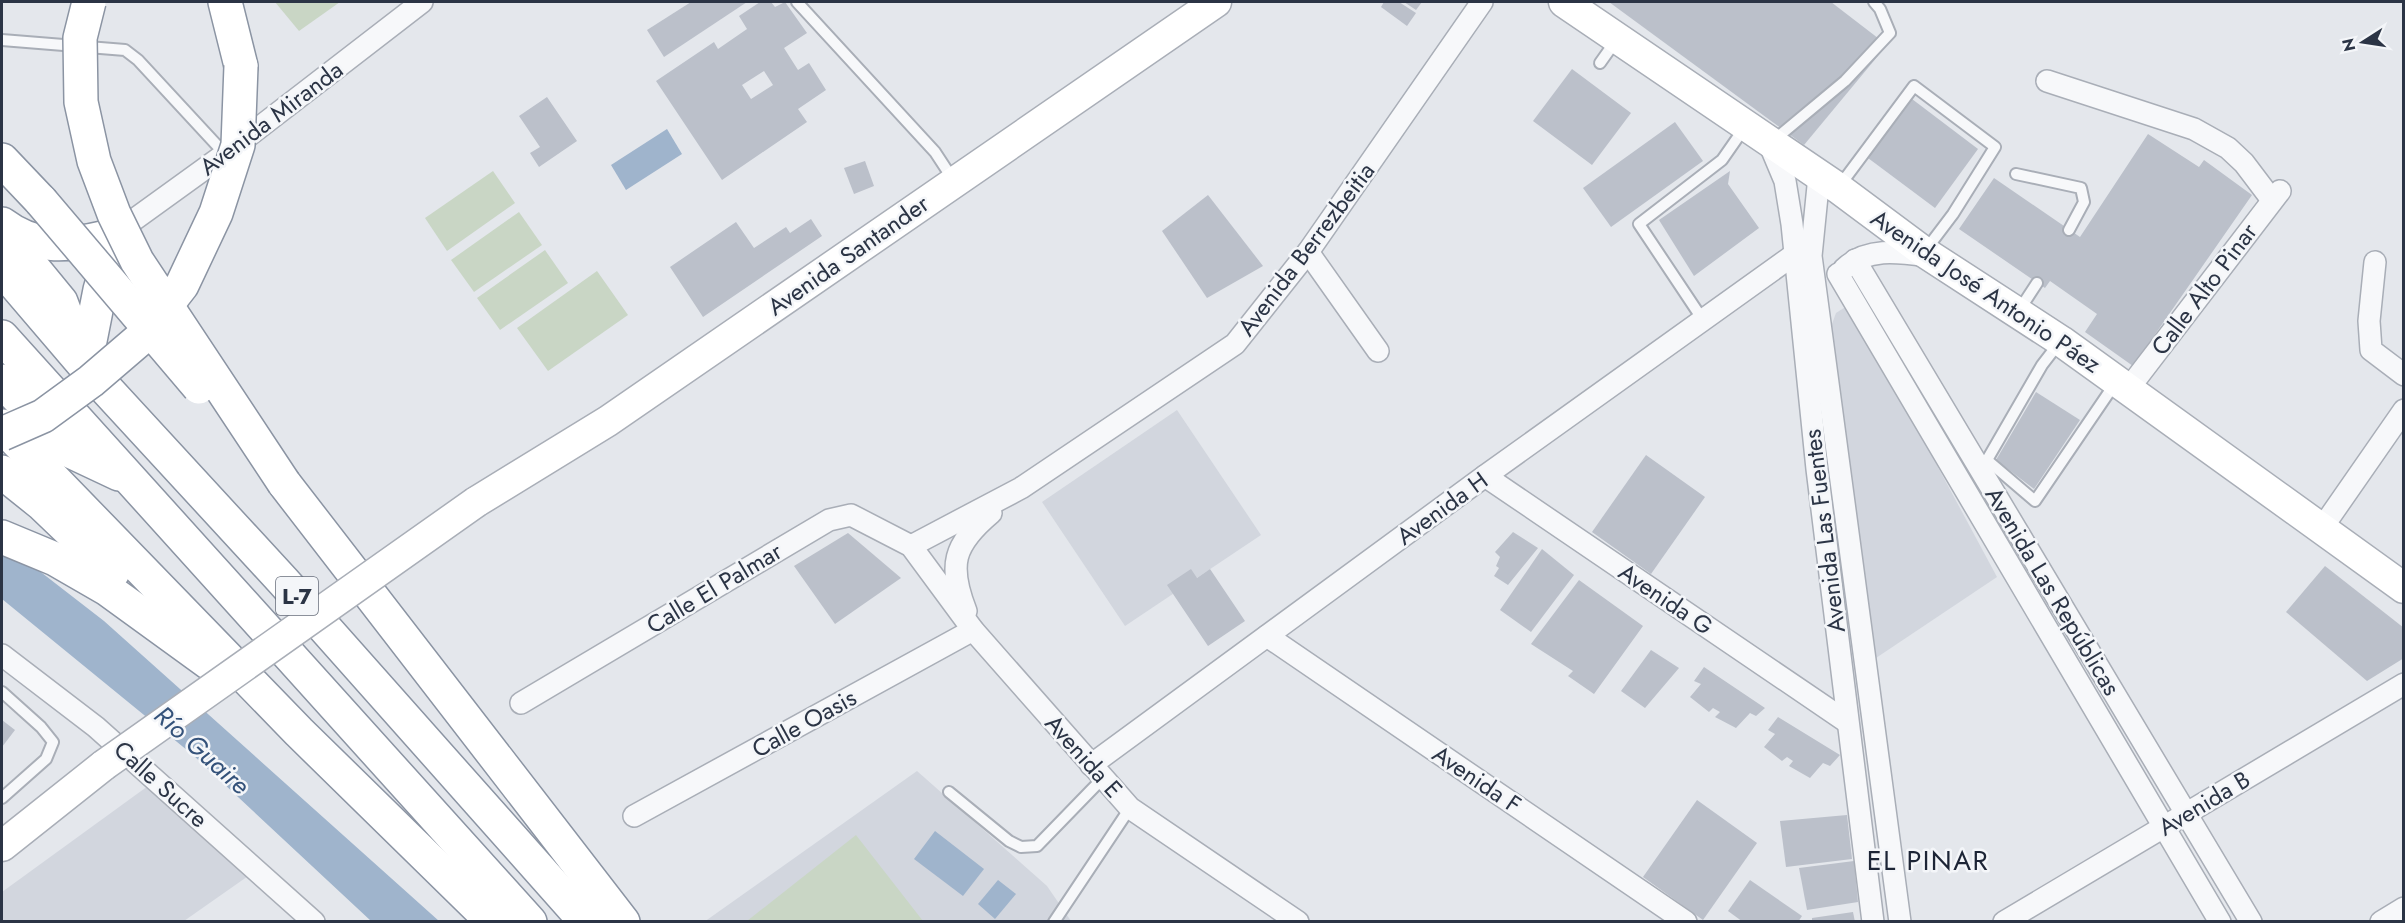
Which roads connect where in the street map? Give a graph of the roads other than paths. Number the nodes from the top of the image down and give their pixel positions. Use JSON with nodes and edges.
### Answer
{"nodes":[{"id":1,"x":89,"y":2,"type":"edge"},
{"id":2,"x":225,"y":2,"type":"edge"},
{"id":3,"x":422,"y":2,"type":"edge"},
{"id":4,"x":797,"y":2,"type":"edge"},
{"id":5,"x":1216,"y":2,"type":"edge"},
{"id":6,"x":1482,"y":2,"type":"edge"},
{"id":7,"x":1874,"y":2,"type":"edge"},
{"id":8,"x":1580,"y":10,"type":"edge"},
{"id":9,"x":1617,"y":39,"type":"junction"},
{"id":10,"x":2,"y":40,"type":"edge"},
{"id":11,"x":1600,"y":63,"type":"dead end"},
{"id":12,"x":2047,"y":81,"type":"dead end"},
{"id":13,"x":1762,"y":137,"type":"junction"},
{"id":14,"x":225,"y":154,"type":"junction"},
{"id":15,"x":2,"y":160,"type":"edge"},
{"id":16,"x":2016,"y":174,"type":"dead end"},
{"id":17,"x":954,"y":181,"type":"junction"},
{"id":18,"x":1829,"y":182,"type":"junction"},
{"id":19,"x":2,"y":224,"type":"edge"},
{"id":20,"x":2,"y":230,"type":"edge"},
{"id":21,"x":2068,"y":230,"type":"dead end"},
{"id":22,"x":117,"y":232,"type":"junction"},
{"id":23,"x":1308,"y":252,"type":"junction"},
{"id":24,"x":1930,"y":254,"type":"junction"},
{"id":25,"x":1795,"y":255,"type":"junction"},
{"id":26,"x":1854,"y":260,"type":"junction"},
{"id":27,"x":2375,"y":262,"type":"dead end"},
{"id":28,"x":2,"y":269,"type":"edge"},
{"id":29,"x":1838,"y":274,"type":"junction"},
{"id":30,"x":2037,"y":283,"type":"dead end"},
{"id":31,"x":2018,"y":312,"type":"junction"},
{"id":32,"x":1818,"y":319,"type":"junction"},
{"id":33,"x":1703,"y":320,"type":"junction"},
{"id":34,"x":2,"y":337,"type":"edge"},
{"id":35,"x":2061,"y":341,"type":"junction"},
{"id":36,"x":1378,"y":351,"type":"dead end"},
{"id":37,"x":85,"y":366,"type":"junction"},
{"id":38,"x":2403,"y":375,"type":"edge"},
{"id":39,"x":2,"y":381,"type":"edge"},
{"id":40,"x":2124,"y":384,"type":"junction"},
{"id":41,"x":2403,"y":410,"type":"edge"},
{"id":42,"x":2,"y":426,"type":"edge"},
{"id":43,"x":2,"y":434,"type":"edge"},
{"id":44,"x":2,"y":472,"type":"edge"},
{"id":45,"x":1485,"y":476,"type":"junction"},
{"id":46,"x":132,"y":479,"type":"junction"},
{"id":47,"x":284,"y":483,"type":"junction"},
{"id":48,"x":1021,"y":488,"type":"junction"},
{"id":49,"x":2322,"y":528,"type":"junction"},
{"id":50,"x":2,"y":537,"type":"edge"},
{"id":51,"x":911,"y":546,"type":"junction"},
{"id":52,"x":2403,"y":588,"type":"edge"},
{"id":53,"x":973,"y":630,"type":"junction"},
{"id":54,"x":1267,"y":636,"type":"junction"},
{"id":55,"x":2,"y":655,"type":"edge"},
{"id":56,"x":199,"y":655,"type":"junction"},
{"id":57,"x":2403,"y":684,"type":"edge"},
{"id":58,"x":2,"y":692,"type":"edge"},
{"id":59,"x":521,"y":703,"type":"dead end"},
{"id":60,"x":1873,"y":720,"type":"junction"},
{"id":61,"x":1847,"y":722,"type":"junction"},
{"id":62,"x":299,"y":732,"type":"junction"},
{"id":63,"x":1097,"y":772,"type":"junction"},
{"id":64,"x":949,"y":792,"type":"dead end"},
{"id":65,"x":2,"y":798,"type":"edge"},
{"id":66,"x":1130,"y":808,"type":"junction"},
{"id":67,"x":2186,"y":813,"type":"junction"},
{"id":68,"x":634,"y":816,"type":"dead end"},
{"id":69,"x":2163,"y":828,"type":"junction"},
{"id":70,"x":2,"y":846,"type":"edge"},
{"id":71,"x":2403,"y":908,"type":"edge"},
{"id":72,"x":314,"y":921,"type":"edge"},
{"id":73,"x":493,"y":921,"type":"edge"},
{"id":74,"x":531,"y":921,"type":"edge"},
{"id":75,"x":586,"y":921,"type":"edge"},
{"id":76,"x":623,"y":921,"type":"edge"},
{"id":77,"x":1054,"y":921,"type":"edge"},
{"id":78,"x":1298,"y":921,"type":"edge"},
{"id":79,"x":1686,"y":921,"type":"edge"},
{"id":80,"x":1873,"y":921,"type":"edge"},
{"id":81,"x":1899,"y":921,"type":"edge"},
{"id":82,"x":2004,"y":921,"type":"edge"},
{"id":83,"x":2220,"y":921,"type":"edge"},
{"id":84,"x":2251,"y":921,"type":"edge"},
{"id":85,"x":2381,"y":921,"type":"edge"}],
"edges":[{"from":1,"to":47,"type":"highway","bridge":true},
{"from":2,"to":43,"type":"highway","bridge":true},
{"from":3,"to":14,"type":"street","name":"Avenida Miranda"},
{"from":4,"to":17,"type":"lane"},
{"from":5,"to":17,"type":"street","name":"Avenida Santander"},
{"from":6,"to":23,"type":"street","name":"Avenida Berrezbeitia"},
{"from":7,"to":13,"type":"lane"},
{"from":8,"to":9,"type":"street","name":"Avenida José Antonio Páez"},
{"from":9,"to":11,"type":"lane"},
{"from":9,"to":13,"type":"street","name":"Avenida José Antonio Páez"},
{"from":10,"to":14,"type":"lane"},
{"from":12,"to":40,"type":"street","name":"Calle Alto Pinar"},
{"from":13,"to":18,"type":"street","name":"Avenida José Antonio Páez"},
{"from":13,"to":25,"type":"street","name":"Avenida Las Fuentes"},
{"from":13,"to":33,"type":"lane"},
{"from":14,"to":22,"type":"street","name":"Avenida Miranda"},
{"from":15,"to":47,"type":"highway","bridge":true},
{"from":16,"to":21,"type":"lane"},
{"from":17,"to":70,"type":"street","name":"Avenida Santander","bridge":true},
{"from":18,"to":24,"type":"street","name":"Avenida José Antonio Páez"},
{"from":18,"to":24,"type":"lane"},
{"from":18,"to":32,"type":"street","name":"Avenida Las Fuentes"},
{"from":19,"to":22,"type":"highway"},
{"from":20,"to":37,"type":"highway"},
{"from":22,"to":37,"type":"highway"},
{"from":23,"to":36,"type":"street"},
{"from":23,"to":48,"type":"street","name":"Avenida Berrezbeitia"},
{"from":24,"to":26,"type":"street"},
{"from":24,"to":31,"type":"street","name":"Avenida José Antonio Páez"},
{"from":25,"to":33,"type":"street","name":"Avenida H"},
{"from":25,"to":61,"type":"street","name":"Avenida Las Fuentes"},
{"from":26,"to":29,"type":"street"},
{"from":26,"to":67,"type":"street","name":"Avenida Las Repúblicas"},
{"from":27,"to":38,"type":"street"},
{"from":28,"to":37,"type":"highway","number":"L-7"},
{"from":29,"to":32,"type":"street"},
{"from":29,"to":69,"type":"street","name":"Avenida Las Repúblicas"},
{"from":30,"to":31,"type":"lane"},
{"from":31,"to":35,"type":"street","name":"Avenida José Antonio Páez"},
{"from":32,"to":60,"type":"street","name":"Avenida Las Fuentes"},
{"from":33,"to":45,"type":"street","name":"Avenida H"},
{"from":34,"to":46,"type":"highway","number":"L-7"},
{"from":35,"to":40,"type":"street","name":"Avenida José Antonio Páez"},
{"from":35,"to":40,"type":"lane"},
{"from":37,"to":75,"type":"highway","number":"L-7"},
{"from":39,"to":46,"type":"highway"},
{"from":40,"to":49,"type":"street","name":"Avenida José Antonio Páez"},
{"from":41,"to":49,"type":"street"},
{"from":42,"to":62,"type":"highway"},
{"from":44,"to":56,"type":"highway"},
{"from":45,"to":54,"type":"street","name":"Avenida H"},
{"from":45,"to":61,"type":"street","name":"Avenida G"},
{"from":46,"to":74,"type":"highway","number":"L-7"},
{"from":47,"to":76,"type":"highway"},
{"from":48,"to":51,"type":"street","name":"Avenida Berrezbeitia"},
{"from":48,"to":53,"type":"street","name":"Avenida Berrezbeitia"},
{"from":49,"to":52,"type":"street","name":"Avenida José Antonio Páez"},
{"from":50,"to":56,"type":"highway"},
{"from":51,"to":53,"type":"street","name":"Avenida E"},
{"from":51,"to":59,"type":"street","name":"Calle El Palmar"},
{"from":53,"to":63,"type":"street","name":"Avenida E"},
{"from":53,"to":68,"type":"street","name":"Calle Oasis"},
{"from":54,"to":63,"type":"street","name":"Avenida H"},
{"from":54,"to":79,"type":"street","name":"Avenida F"},
{"from":55,"to":72,"type":"street","name":"Calle Sucre"},
{"from":56,"to":62,"type":"highway"},
{"from":57,"to":67,"type":"street","name":"Avenida B"},
{"from":58,"to":65,"type":"lane"},
{"from":60,"to":61,"type":"street"},
{"from":60,"to":81,"type":"street","name":"Avenida Las Fuentes"},
{"from":61,"to":80,"type":"street","name":"Avenida Las Fuentes"},
{"from":62,"to":73,"type":"highway"},
{"from":63,"to":64,"type":"lane"},
{"from":63,"to":66,"type":"street","name":"Avenida E"},
{"from":66,"to":77,"type":"lane"},
{"from":66,"to":78,"type":"street","name":"Avenida E"},
{"from":67,"to":69,"type":"street","name":"Avenida B"},
{"from":67,"to":84,"type":"street","name":"Avenida Las Repúblicas"},
{"from":69,"to":82,"type":"street","name":"Avenida B"},
{"from":69,"to":83,"type":"street","name":"Avenida Las Repúblicas"},
{"from":71,"to":85,"type":"street"}]}
